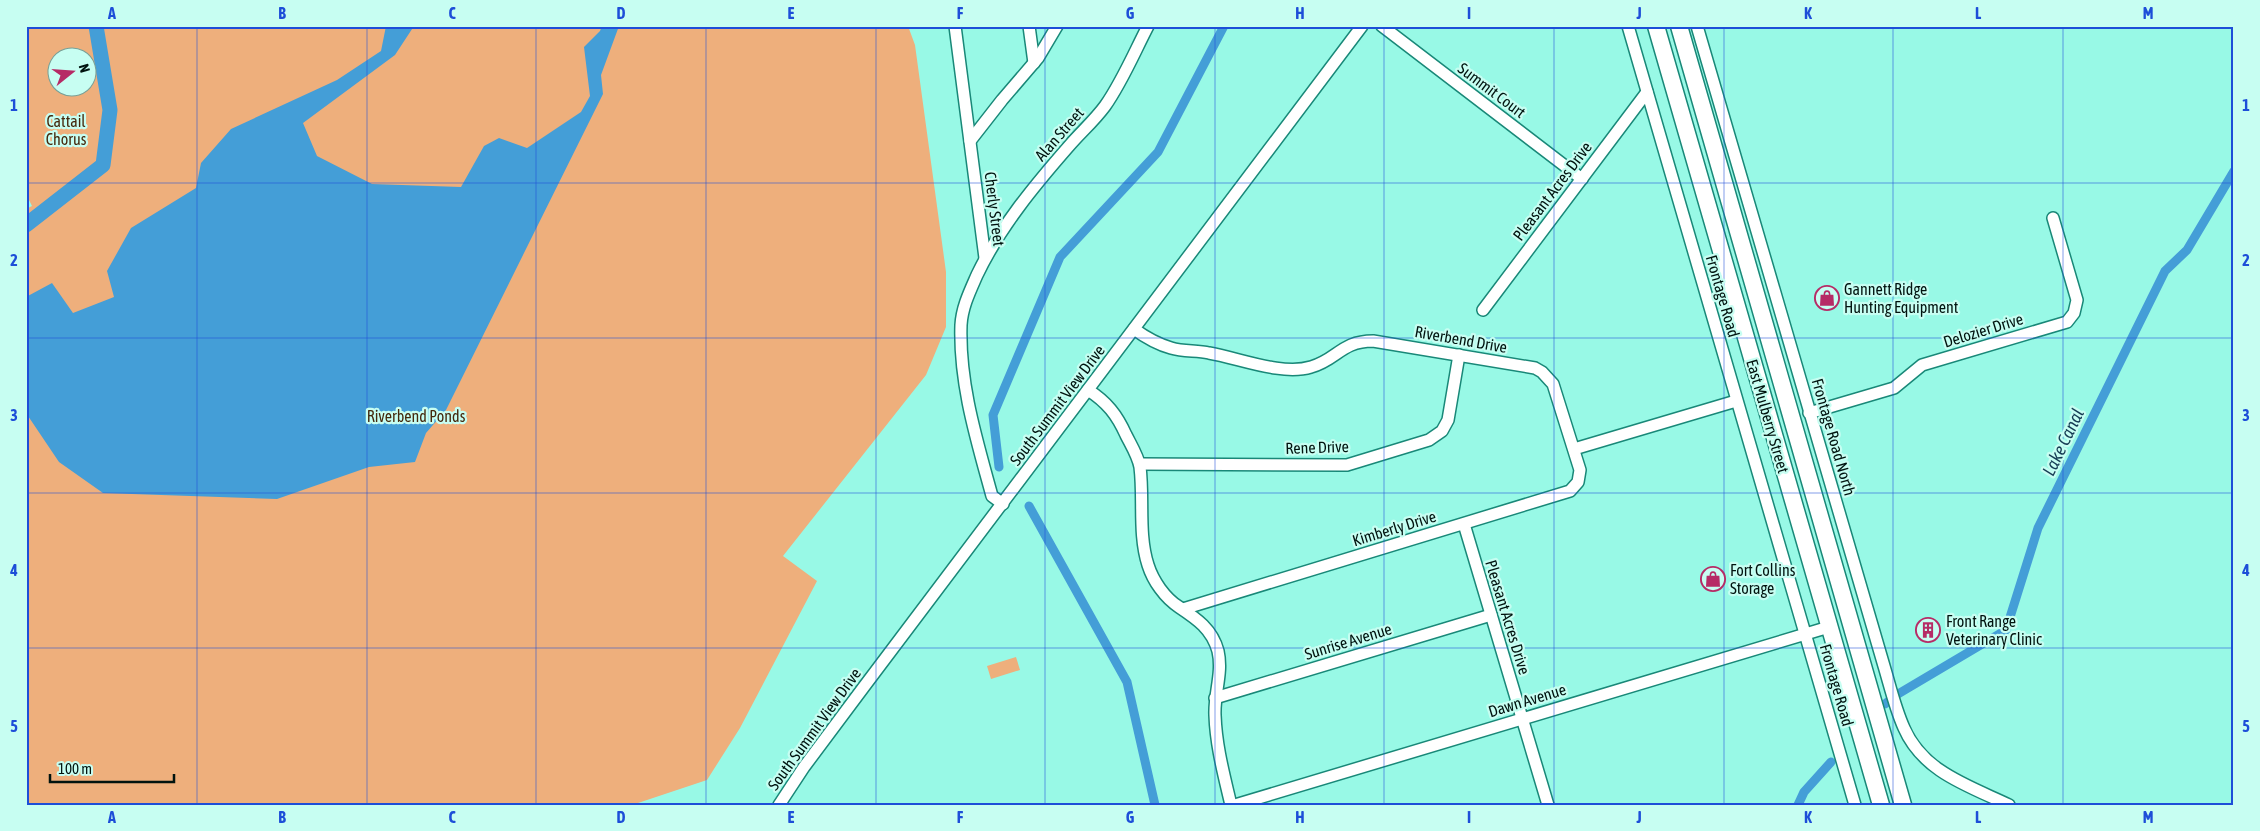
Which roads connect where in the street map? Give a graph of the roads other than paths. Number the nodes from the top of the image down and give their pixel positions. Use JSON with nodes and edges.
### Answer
{"nodes":[{"id":1,"x":955,"y":26,"type":"edge"},
{"id":2,"x":1029,"y":26,"type":"edge"},
{"id":3,"x":1057,"y":26,"type":"edge"},
{"id":4,"x":1148,"y":26,"type":"edge"},
{"id":5,"x":1362,"y":26,"type":"edge"},
{"id":6,"x":1382,"y":26,"type":"edge"},
{"id":7,"x":1628,"y":26,"type":"edge"},
{"id":8,"x":1656,"y":26,"type":"edge"},
{"id":9,"x":1679,"y":26,"type":"edge"},
{"id":10,"x":1697,"y":26,"type":"edge"},
{"id":11,"x":1034,"y":63,"type":"junction"},
{"id":12,"x":1647,"y":92,"type":"junction"},
{"id":13,"x":970,"y":141,"type":"junction"},
{"id":14,"x":1582,"y":179,"type":"junction"},
{"id":15,"x":2053,"y":218,"type":"dead end"},
{"id":16,"x":985,"y":258,"type":"junction"},
{"id":17,"x":1482,"y":310,"type":"dead end"},
{"id":18,"x":1134,"y":329,"type":"junction"},
{"id":19,"x":1459,"y":355,"type":"junction"},
{"id":20,"x":1088,"y":390,"type":"junction"},
{"id":21,"x":1736,"y":400,"type":"junction"},
{"id":22,"x":1809,"y":413,"type":"junction"},
{"id":23,"x":1574,"y":449,"type":"junction"},
{"id":24,"x":1140,"y":464,"type":"junction"},
{"id":25,"x":1003,"y":504,"type":"junction"},
{"id":26,"x":1464,"y":524,"type":"junction"},
{"id":27,"x":1183,"y":609,"type":"junction"},
{"id":28,"x":1491,"y":615,"type":"junction"},
{"id":29,"x":1869,"y":615,"type":"junction"},
{"id":30,"x":1850,"y":620,"type":"junction"},
{"id":31,"x":1829,"y":627,"type":"junction"},
{"id":32,"x":1805,"y":634,"type":"junction"},
{"id":33,"x":1215,"y":698,"type":"junction"},
{"id":34,"x":1522,"y":719,"type":"junction"},
{"id":35,"x":779,"y":805,"type":"edge"},
{"id":36,"x":1233,"y":805,"type":"edge"},
{"id":37,"x":1548,"y":805,"type":"edge"},
{"id":38,"x":1856,"y":805,"type":"edge"},
{"id":39,"x":1881,"y":805,"type":"edge"},
{"id":40,"x":1904,"y":805,"type":"edge"},
{"id":41,"x":2010,"y":805,"type":"edge"}],
"edges":[{"from":1,"to":13,"type":"street","name":"Cherly Street"},
{"from":2,"to":11,"type":"street"},
{"from":3,"to":11,"type":"street"},
{"from":4,"to":16,"type":"street","name":"Alan Street"},
{"from":5,"to":18,"type":"street","name":"South Summit View Drive"},
{"from":6,"to":14,"type":"street","name":"Summit Court"},
{"from":7,"to":12,"type":"street","name":"Frontage Road"},
{"from":8,"to":31,"type":"highway","name":"East Mulberry Street"},
{"from":9,"to":30,"type":"highway","name":"East Mulberry Street"},
{"from":10,"to":22,"type":"street","name":"Frontage Road North"},
{"from":11,"to":13,"type":"street"},
{"from":12,"to":14,"type":"street","name":"Pleasant Acres Drive"},
{"from":12,"to":21,"type":"street","name":"Frontage Road"},
{"from":13,"to":16,"type":"street","name":"Cherly Street"},
{"from":14,"to":17,"type":"street","name":"Pleasant Acres Drive"},
{"from":15,"to":22,"type":"street","name":"Delozier Drive"},
{"from":16,"to":25,"type":"street","name":"Cherly Street"},
{"from":18,"to":19,"type":"street","name":"Riverbend Drive"},
{"from":18,"to":20,"type":"street","name":"South Summit View Drive"},
{"from":19,"to":23,"type":"street","name":"Riverbend Drive"},
{"from":19,"to":24,"type":"street","name":"Rene Drive"},
{"from":20,"to":24,"type":"street"},
{"from":20,"to":25,"type":"street","name":"South Summit View Drive"},
{"from":21,"to":23,"type":"street"},
{"from":21,"to":32,"type":"street","name":"Frontage Road"},
{"from":22,"to":29,"type":"street","name":"Frontage Road North"},
{"from":23,"to":26,"type":"street","name":"Kimberly Drive"},
{"from":24,"to":27,"type":"street"},
{"from":25,"to":35,"type":"street","name":"South Summit View Drive"},
{"from":26,"to":27,"type":"street","name":"Kimberly Drive"},
{"from":26,"to":28,"type":"street","name":"Pleasant Acres Drive"},
{"from":27,"to":33,"type":"street"},
{"from":28,"to":33,"type":"street","name":"Sunrise Avenue"},
{"from":28,"to":34,"type":"street","name":"Pleasant Acres Drive"},
{"from":29,"to":30,"type":"street"},
{"from":29,"to":41,"type":"street","name":"Frontage Road North"},
{"from":30,"to":40,"type":"highway","name":"East Mulberry Street"},
{"from":31,"to":32,"type":"street","name":"Dawn Avenue"},
{"from":31,"to":39,"type":"highway","name":"East Mulberry Street"},
{"from":32,"to":34,"type":"street","name":"Dawn Avenue"},
{"from":32,"to":38,"type":"street","name":"Frontage Road"},
{"from":33,"to":36,"type":"street"},
{"from":34,"to":36,"type":"street","name":"Dawn Avenue"},
{"from":34,"to":37,"type":"street","name":"Pleasant Acres Drive"}]}
